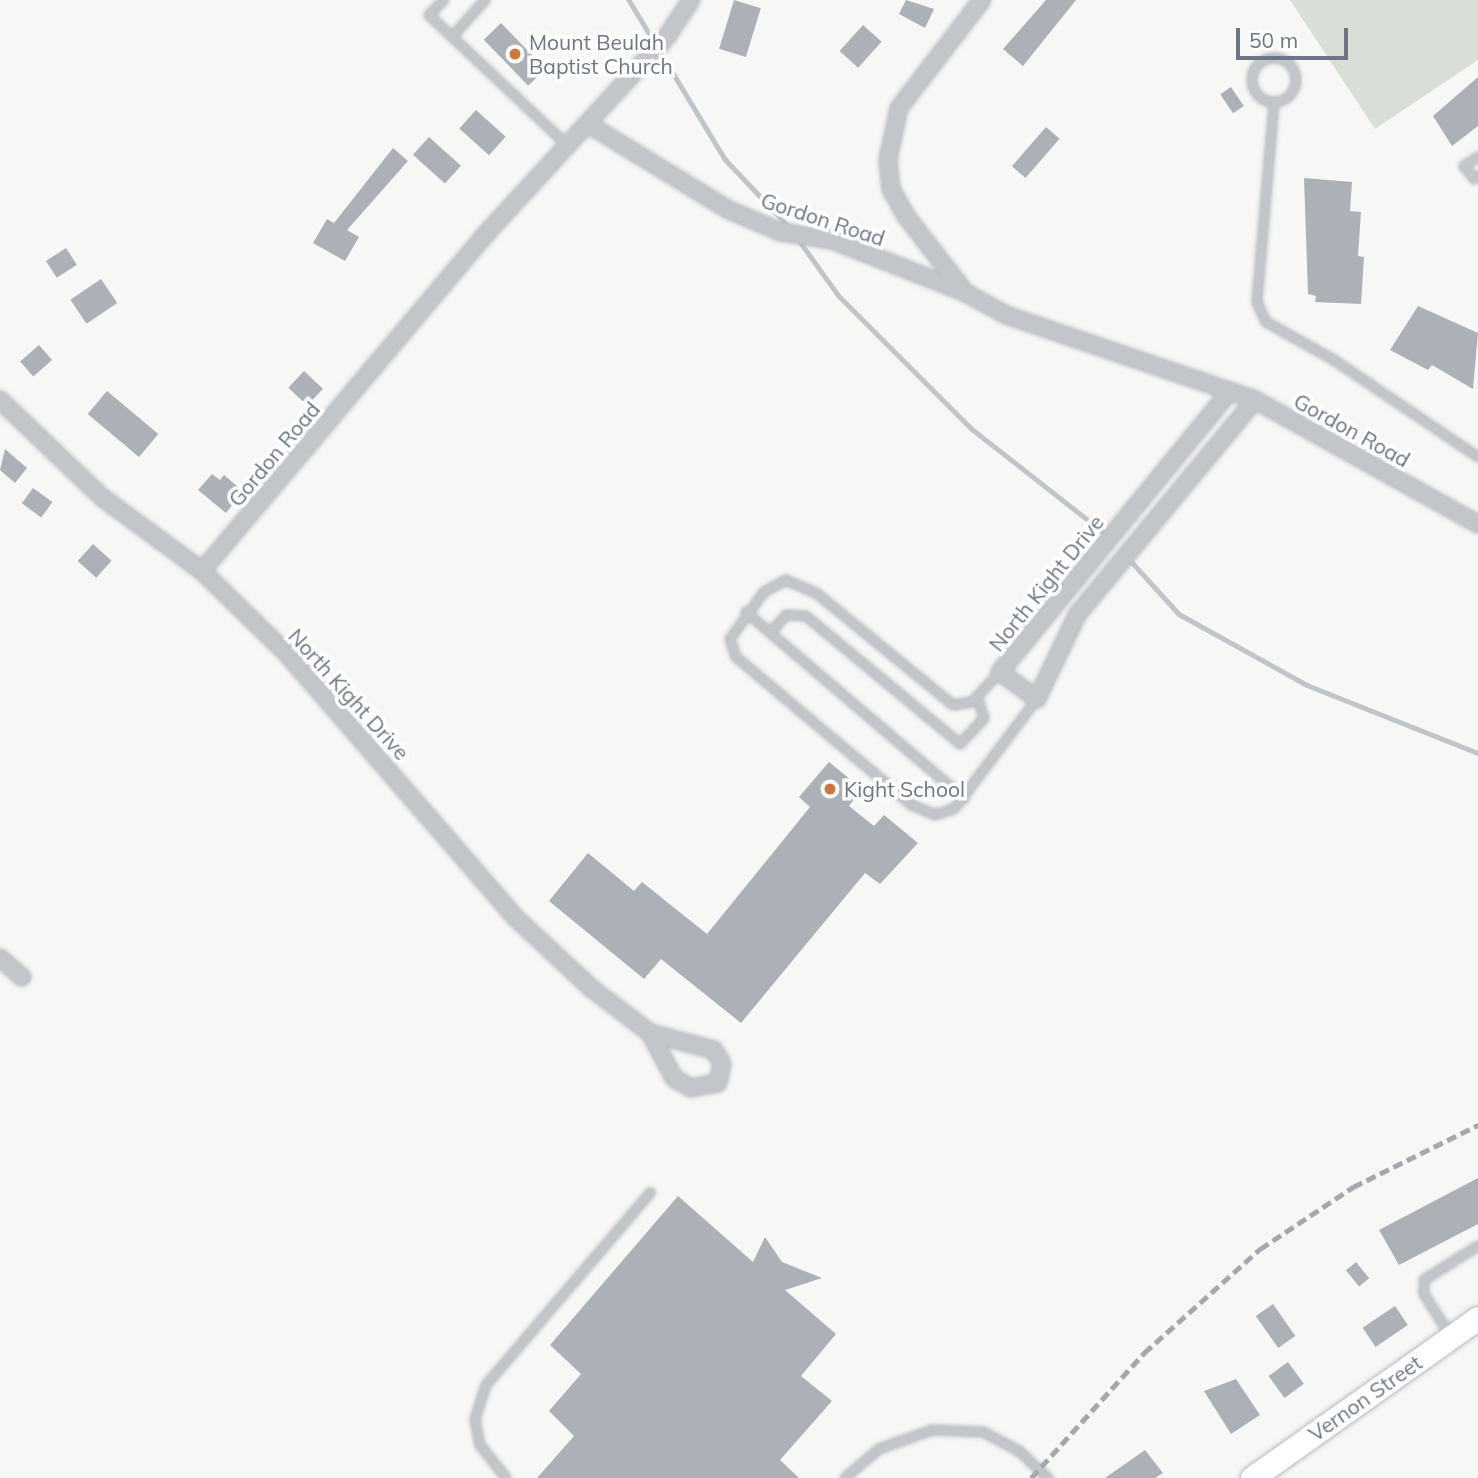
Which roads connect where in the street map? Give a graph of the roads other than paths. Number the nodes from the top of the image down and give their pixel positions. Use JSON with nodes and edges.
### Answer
{"nodes":[{"id":1,"x":444,"y":0,"type":"edge"},
{"id":2,"x":485,"y":0,"type":"edge"},
{"id":3,"x":691,"y":0,"type":"edge"},
{"id":4,"x":982,"y":0,"type":"edge"},
{"id":5,"x":452,"y":37,"type":"junction"},
{"id":6,"x":1274,"y":103,"type":"junction"},
{"id":7,"x":588,"y":124,"type":"junction"},
{"id":8,"x":566,"y":144,"type":"junction"},
{"id":9,"x":1478,"y":157,"type":"edge"},
{"id":10,"x":1476,"y":178,"type":"edge"},
{"id":11,"x":964,"y":292,"type":"junction"},
{"id":12,"x":1230,"y":391,"type":"junction"},
{"id":13,"x":0,"y":400,"type":"edge"},
{"id":14,"x":1255,"y":400,"type":"junction"},
{"id":15,"x":1478,"y":457,"type":"edge"},
{"id":16,"x":1478,"y":524,"type":"edge"},
{"id":17,"x":202,"y":571,"type":"junction"},
{"id":18,"x":746,"y":612,"type":"junction"},
{"id":19,"x":770,"y":633,"type":"junction"},
{"id":20,"x":1000,"y":672,"type":"junction"},
{"id":21,"x":977,"y":697,"type":"junction"},
{"id":22,"x":1037,"y":699,"type":"junction"},
{"id":23,"x":964,"y":798,"type":"junction"},
{"id":24,"x":0,"y":958,"type":"edge"},
{"id":25,"x":22,"y":977,"type":"dead end"},
{"id":26,"x":650,"y":1033,"type":"junction"},
{"id":27,"x":650,"y":1193,"type":"dead end"},
{"id":28,"x":1478,"y":1246,"type":"edge"},
{"id":29,"x":1478,"y":1318,"type":"edge"},
{"id":30,"x":1452,"y":1336,"type":"junction"},
{"id":31,"x":1259,"y":1476,"type":"edge"},
{"id":32,"x":506,"y":1478,"type":"edge"},
{"id":33,"x":845,"y":1478,"type":"edge"},
{"id":34,"x":1048,"y":1478,"type":"edge"}],
"edges":[{"from":1,"to":5,"type":"lane"},
{"from":2,"to":5,"type":"lane"},
{"from":3,"to":7,"type":"street"},
{"from":4,"to":11,"type":"street"},
{"from":5,"to":8,"type":"lane"},
{"from":6,"to":6,"type":"lane"},
{"from":6,"to":15,"type":"lane"},
{"from":7,"to":8,"type":"street","name":"Gordon Road"},
{"from":7,"to":11,"type":"street","name":"Gordon Road"},
{"from":8,"to":17,"type":"street","name":"Gordon Road"},
{"from":9,"to":10,"type":"lane"},
{"from":11,"to":12,"type":"street","name":"Gordon Road"},
{"from":12,"to":14,"type":"street","name":"Gordon Road"},
{"from":12,"to":20,"type":"street","name":"North Kight Drive"},
{"from":13,"to":17,"type":"street","name":"North Kight Drive"},
{"from":14,"to":16,"type":"street","name":"Gordon Road"},
{"from":14,"to":22,"type":"street"},
{"from":17,"to":26,"type":"street","name":"North Kight Drive"},
{"from":18,"to":19,"type":"lane"},
{"from":18,"to":21,"type":"lane"},
{"from":18,"to":23,"type":"lane"},
{"from":19,"to":21,"type":"lane"},
{"from":19,"to":23,"type":"lane"},
{"from":20,"to":21,"type":"lane"},
{"from":20,"to":22,"type":"street","name":"North Kight Drive"},
{"from":22,"to":23,"type":"lane"},
{"from":24,"to":25,"type":"street"},
{"from":26,"to":26,"type":"street","name":"North Kight Drive"},
{"from":27,"to":32,"type":"lane"},
{"from":28,"to":30,"type":"lane"},
{"from":29,"to":30,"type":"street","name":"Vernon Street"},
{"from":30,"to":31,"type":"street","name":"Vernon Street"},
{"from":33,"to":34,"type":"lane"}]}
